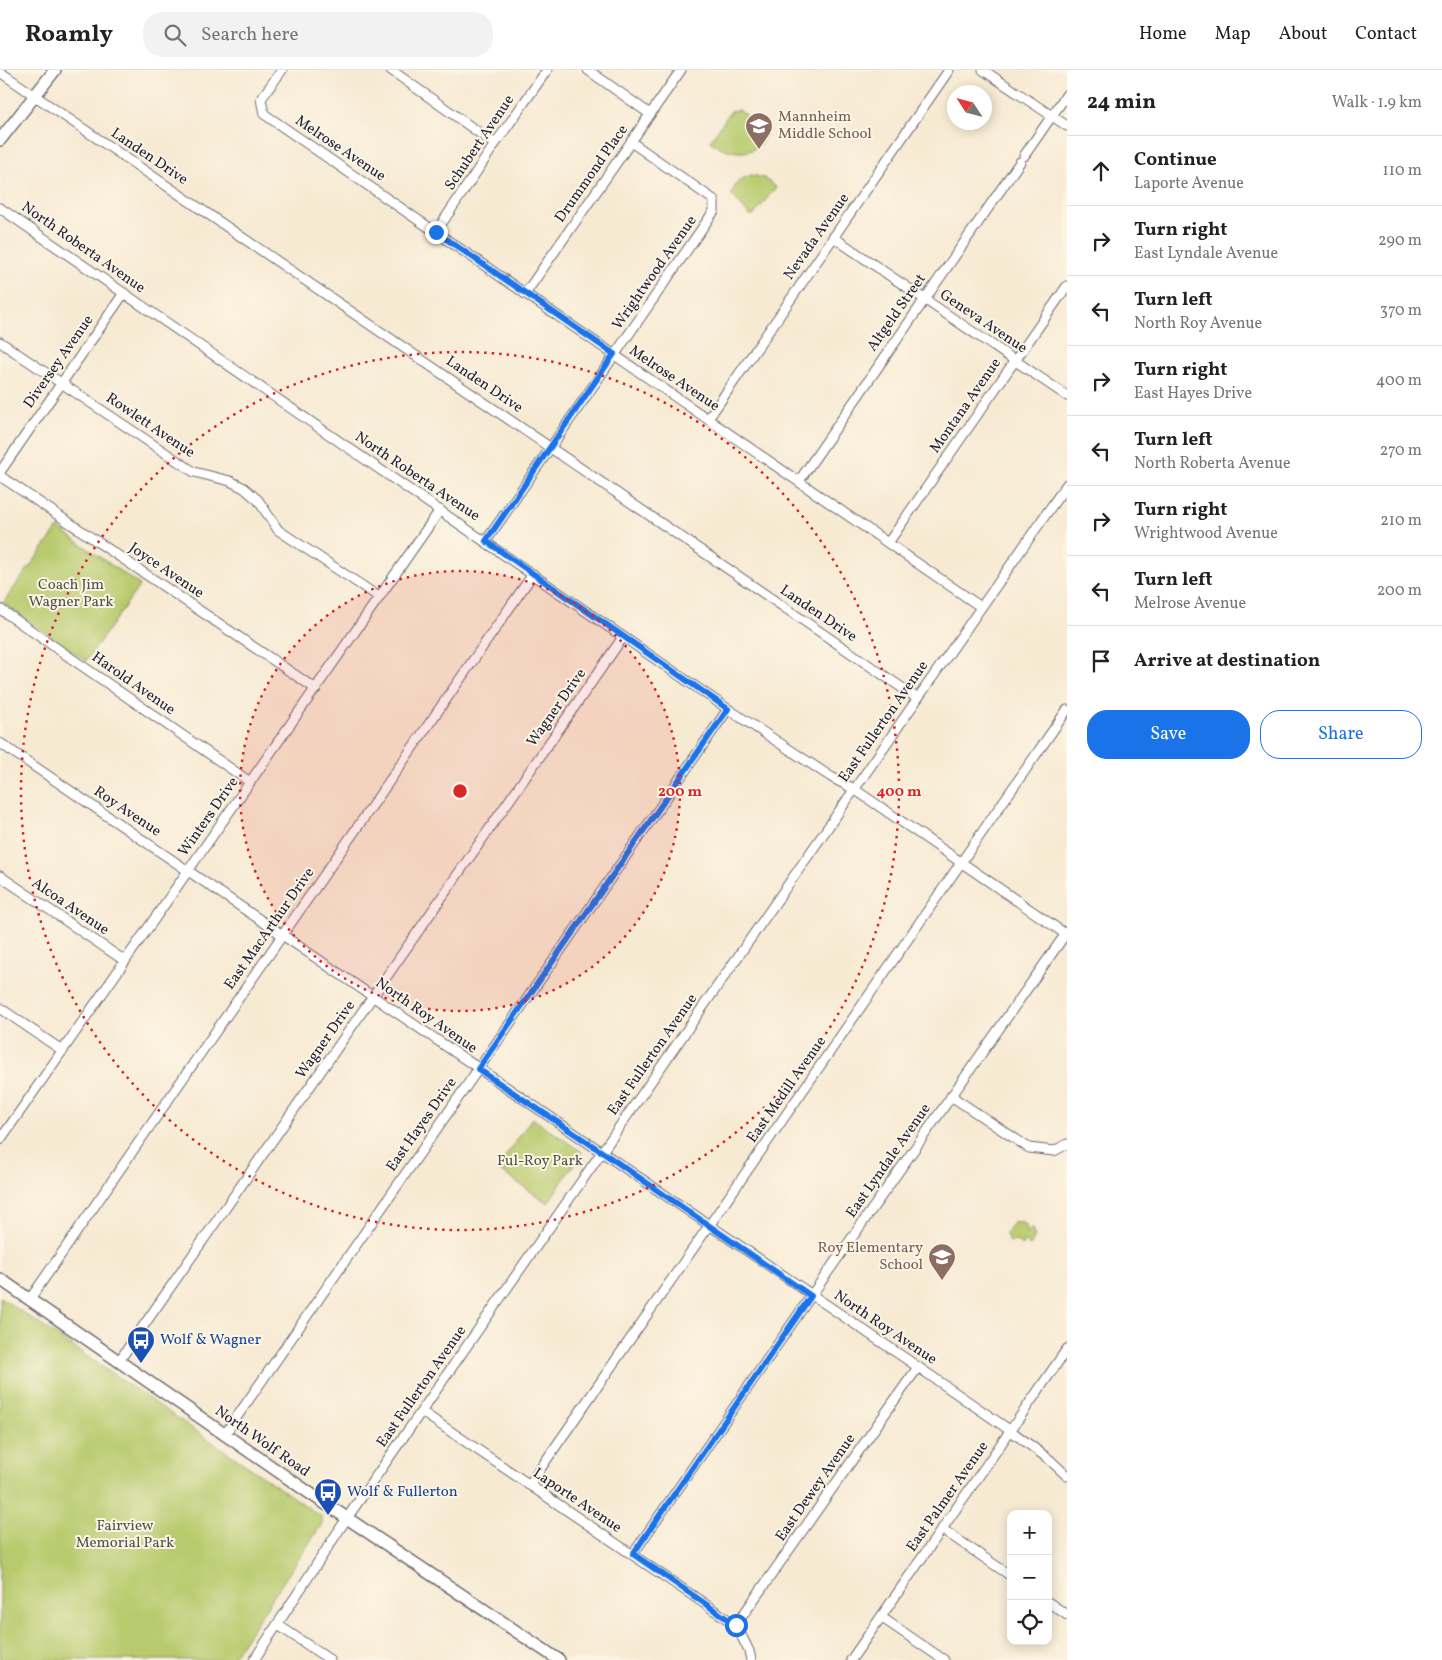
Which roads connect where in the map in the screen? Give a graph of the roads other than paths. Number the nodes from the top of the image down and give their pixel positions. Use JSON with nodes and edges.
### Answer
{"nodes":[{"id":1,"x":55,"y":70,"type":"edge"},
{"id":2,"x":282,"y":70,"type":"edge"},
{"id":3,"x":391,"y":70,"type":"edge"},
{"id":4,"x":547,"y":70,"type":"edge"},
{"id":5,"x":588,"y":70,"type":"edge"},
{"id":6,"x":681,"y":70,"type":"edge"},
{"id":7,"x":949,"y":70,"type":"edge"},
{"id":8,"x":983,"y":70,"type":"edge"},
{"id":9,"x":0,"y":72,"type":"edge"},
{"id":10,"x":1067,"y":94,"type":"edge"},
{"id":11,"x":35,"y":96,"type":"junction"},
{"id":12,"x":650,"y":114,"type":"junction"},
{"id":13,"x":1052,"y":116,"type":"junction"},
{"id":14,"x":1067,"y":126,"type":"edge"},
{"id":15,"x":0,"y":140,"type":"edge"},
{"id":16,"x":631,"y":142,"type":"junction"},
{"id":17,"x":495,"y":144,"type":"junction"},
{"id":18,"x":0,"y":208,"type":"edge"},
{"id":19,"x":436,"y":232,"type":"junction"},
{"id":20,"x":833,"y":237,"type":"junction"},
{"id":21,"x":1067,"y":286,"type":"edge"},
{"id":22,"x":124,"y":293,"type":"junction"},
{"id":23,"x":525,"y":294,"type":"junction"},
{"id":24,"x":924,"y":299,"type":"junction"},
{"id":25,"x":0,"y":342,"type":"edge"},
{"id":26,"x":614,"y":354,"type":"junction"},
{"id":27,"x":1014,"y":361,"type":"junction"},
{"id":28,"x":61,"y":384,"type":"junction"},
{"id":29,"x":1067,"y":396,"type":"edge"},
{"id":30,"x":708,"y":419,"type":"junction"},
{"id":31,"x":550,"y":448,"type":"junction"},
{"id":32,"x":0,"y":472,"type":"edge"},
{"id":33,"x":0,"y":476,"type":"edge"},
{"id":34,"x":798,"y":481,"type":"junction"},
{"id":35,"x":1067,"y":484,"type":"edge"},
{"id":36,"x":440,"y":510,"type":"junction"},
{"id":37,"x":486,"y":541,"type":"junction"},
{"id":38,"x":888,"y":543,"type":"junction"},
{"id":39,"x":532,"y":574,"type":"junction"},
{"id":40,"x":379,"y":598,"type":"junction"},
{"id":41,"x":981,"y":607,"type":"junction"},
{"id":42,"x":0,"y":609,"type":"edge"},
{"id":43,"x":623,"y":637,"type":"junction"},
{"id":44,"x":316,"y":689,"type":"junction"},
{"id":45,"x":917,"y":698,"type":"junction"},
{"id":46,"x":728,"y":709,"type":"junction"},
{"id":47,"x":1067,"y":710,"type":"edge"},
{"id":48,"x":0,"y":743,"type":"edge"},
{"id":49,"x":250,"y":782,"type":"junction"},
{"id":50,"x":854,"y":789,"type":"junction"},
{"id":51,"x":961,"y":862,"type":"junction"},
{"id":52,"x":189,"y":871,"type":"junction"},
{"id":53,"x":0,"y":876,"type":"edge"},
{"id":54,"x":238,"y":903,"type":"joint"},
{"id":55,"x":283,"y":934,"type":"junction"},
{"id":56,"x":1067,"y":934,"type":"edge"},
{"id":57,"x":125,"y":961,"type":"junction"},
{"id":58,"x":373,"y":996,"type":"junction"},
{"id":59,"x":0,"y":1008,"type":"edge"},
{"id":60,"x":63,"y":1051,"type":"junction"},
{"id":61,"x":478,"y":1069,"type":"junction"},
{"id":62,"x":951,"y":1096,"type":"junction"},
{"id":63,"x":0,"y":1140,"type":"edge"},
{"id":64,"x":1067,"y":1144,"type":"edge"},
{"id":65,"x":602,"y":1152,"type":"junction"},
{"id":66,"x":709,"y":1226,"type":"junction"},
{"id":67,"x":0,"y":1279,"type":"edge"},
{"id":68,"x":811,"y":1296,"type":"junction"},
{"id":69,"x":30,"y":1299,"type":"junction"},
{"id":70,"x":1067,"y":1349,"type":"edge"},
{"id":71,"x":119,"y":1361,"type":"junction"},
{"id":72,"x":918,"y":1367,"type":"junction"},
{"id":73,"x":422,"y":1412,"type":"junction"},
{"id":74,"x":1010,"y":1431,"type":"junction"},
{"id":75,"x":224,"y":1434,"type":"junction"},
{"id":76,"x":1067,"y":1476,"type":"edge"},
{"id":77,"x":529,"y":1485,"type":"junction"},
{"id":78,"x":347,"y":1518,"type":"junction"},
{"id":79,"x":942,"y":1529,"type":"junction"},
{"id":80,"x":633,"y":1554,"type":"junction"},
{"id":81,"x":1007,"y":1573,"type":"edge"},
{"id":82,"x":1052,"y":1605,"type":"edge"},
{"id":83,"x":1067,"y":1615,"type":"edge"},
{"id":84,"x":881,"y":1616,"type":"junction"},
{"id":85,"x":278,"y":1624,"type":"junction"},
{"id":86,"x":736,"y":1625,"type":"junction"},
{"id":87,"x":254,"y":1660,"type":"edge"},
{"id":88,"x":330,"y":1660,"type":"edge"},
{"id":89,"x":558,"y":1660,"type":"edge"},
{"id":90,"x":751,"y":1660,"type":"edge"},
{"id":91,"x":850,"y":1660,"type":"edge"},
{"id":92,"x":944,"y":1660,"type":"edge"}],
"edges":[{"from":1,"to":11,"type":"main road"},
{"from":2,"to":19,"type":"street","name":"Melrose Avenue"},
{"from":3,"to":17,"type":"street"},
{"from":4,"to":17,"type":"street","name":"Schubert Avenue"},
{"from":5,"to":12,"type":"street"},
{"from":6,"to":12,"type":"street","name":"Drummond Place"},
{"from":7,"to":20,"type":"street","name":"Nevada Avenue"},
{"from":8,"to":13,"type":"street"},
{"from":9,"to":11,"type":"street","name":"Landen Drive"},
{"from":10,"to":13,"type":"street","name":"Altgeld Street"},
{"from":11,"to":15,"type":"main road"},
{"from":11,"to":31,"type":"street","name":"Landen Drive"},
{"from":12,"to":16,"type":"street","name":"Drummond Place"},
{"from":13,"to":14,"type":"street"},
{"from":13,"to":24,"type":"street","name":"Altgeld Street"},
{"from":16,"to":23,"type":"street","name":"Drummond Place"},
{"from":16,"to":26,"type":"street","name":"Wrightwood Avenue"},
{"from":17,"to":19,"type":"street","name":"Schubert Avenue"},
{"from":18,"to":22,"type":"street","name":"North Roberta Avenue"},
{"from":19,"to":23,"type":"street","name":"Melrose Avenue"},
{"from":20,"to":24,"type":"street","name":"Geneva Avenue"},
{"from":20,"to":30,"type":"street","name":"Nevada Avenue"},
{"from":21,"to":27,"type":"street","name":"Montana Avenue"},
{"from":22,"to":28,"type":"street","name":"Diversey Avenue"},
{"from":22,"to":36,"type":"street","name":"North Roberta Avenue"},
{"from":23,"to":26,"type":"street","name":"Melrose Avenue"},
{"from":24,"to":27,"type":"street","name":"Geneva Avenue"},
{"from":24,"to":34,"type":"street","name":"Altgeld Street"},
{"from":25,"to":28,"type":"street","name":"Rowlett Avenue"},
{"from":26,"to":30,"type":"street","name":"Melrose Avenue"},
{"from":26,"to":31,"type":"street","name":"Wrightwood Avenue"},
{"from":27,"to":29,"type":"street","name":"Geneva Avenue"},
{"from":27,"to":38,"type":"street","name":"Montana Avenue"},
{"from":28,"to":32,"type":"street","name":"Diversey Avenue"},
{"from":28,"to":40,"type":"street","name":"Rowlett Avenue"},
{"from":30,"to":34,"type":"street","name":"Melrose Avenue"},
{"from":31,"to":37,"type":"street","name":"Wrightwood Avenue"},
{"from":31,"to":45,"type":"street","name":"Landen Drive"},
{"from":33,"to":44,"type":"street","name":"Joyce Avenue"},
{"from":34,"to":38,"type":"street","name":"Melrose Avenue"},
{"from":35,"to":41,"type":"street","name":"East Fullerton Avenue"},
{"from":36,"to":37,"type":"street","name":"North Roberta Avenue"},
{"from":36,"to":40,"type":"street","name":"Winters Drive"},
{"from":37,"to":39,"type":"street","name":"North Roberta Avenue"},
{"from":38,"to":41,"type":"street","name":"Melrose Avenue"},
{"from":39,"to":43,"type":"street","name":"North Roberta Avenue"},
{"from":39,"to":55,"type":"street","name":"East MacArthur Drive"},
{"from":40,"to":44,"type":"street","name":"Winters Drive"},
{"from":41,"to":45,"type":"street","name":"East Fullerton Avenue"},
{"from":42,"to":49,"type":"street","name":"Harold Avenue"},
{"from":43,"to":46,"type":"street","name":"North Roberta Avenue"},
{"from":43,"to":58,"type":"street","name":"Wagner Drive"},
{"from":44,"to":49,"type":"street","name":"Winters Drive"},
{"from":45,"to":50,"type":"street","name":"East Fullerton Avenue"},
{"from":46,"to":50,"type":"street","name":"North Roberta Avenue"},
{"from":46,"to":61,"type":"street","name":"East Hayes Drive"},
{"from":47,"to":51,"type":"street","name":"East Medill Avenue"},
{"from":48,"to":52,"type":"street","name":"Roy Avenue"},
{"from":49,"to":52,"type":"street","name":"Winters Drive"},
{"from":50,"to":51,"type":"street","name":"North Roberta Avenue"},
{"from":50,"to":65,"type":"street","name":"East Fullerton Avenue"},
{"from":51,"to":56,"type":"street","name":"North Roberta Avenue"},
{"from":51,"to":66,"type":"street","name":"East Medill Avenue"},
{"from":52,"to":54,"type":"street","name":"Roy Avenue"},
{"from":52,"to":57,"type":"street","name":"Winters Drive"},
{"from":53,"to":57,"type":"street","name":"Alcoa Avenue"},
{"from":54,"to":55,"type":"street","name":"North Roy Avenue"},
{"from":55,"to":58,"type":"street","name":"North Roy Avenue"},
{"from":55,"to":69,"type":"street","name":"East MacArthur Drive"},
{"from":56,"to":62,"type":"street","name":"East Lyndale Avenue"},
{"from":57,"to":60,"type":"street","name":"Winters Drive"},
{"from":58,"to":61,"type":"street","name":"North Roy Avenue"},
{"from":58,"to":71,"type":"street","name":"Wagner Drive"},
{"from":59,"to":60,"type":"street"},
{"from":60,"to":63,"type":"street","name":"Winters Drive"},
{"from":61,"to":65,"type":"street","name":"North Roy Avenue"},
{"from":61,"to":75,"type":"street","name":"East Hayes Drive"},
{"from":62,"to":64,"type":"street"},
{"from":62,"to":68,"type":"street","name":"East Lyndale Avenue"},
{"from":65,"to":66,"type":"street","name":"North Roy Avenue"},
{"from":65,"to":73,"type":"street","name":"East Fullerton Avenue"},
{"from":66,"to":68,"type":"street","name":"North Roy Avenue"},
{"from":66,"to":77,"type":"street","name":"East Medill Avenue"},
{"from":67,"to":69,"type":"main road","name":"North Wolf Road"},
{"from":68,"to":72,"type":"street","name":"North Roy Avenue"},
{"from":68,"to":80,"type":"street","name":"East Lyndale Avenue"},
{"from":69,"to":71,"type":"main road","name":"North Wolf Road"},
{"from":70,"to":74,"type":"street","name":"East Palmer Avenue"},
{"from":71,"to":75,"type":"main road","name":"North Wolf Road"},
{"from":72,"to":74,"type":"street","name":"North Roy Avenue"},
{"from":72,"to":86,"type":"street","name":"East Dewey Avenue"},
{"from":73,"to":77,"type":"street","name":"Laporte Avenue"},
{"from":73,"to":78,"type":"street","name":"East Fullerton Avenue"},
{"from":74,"to":76,"type":"street","name":"North Roy Avenue"},
{"from":74,"to":79,"type":"street","name":"East Palmer Avenue"},
{"from":75,"to":78,"type":"main road","name":"North Wolf Road"},
{"from":77,"to":80,"type":"street","name":"Laporte Avenue"},
{"from":78,"to":85,"type":"street","name":"East Fullerton Avenue"},
{"from":78,"to":89,"type":"main road","name":"North Wolf Road"},
{"from":79,"to":81,"type":"street"},
{"from":79,"to":84,"type":"street","name":"East Palmer Avenue"},
{"from":80,"to":86,"type":"street","name":"Laporte Avenue"},
{"from":82,"to":83,"type":"street"},
{"from":84,"to":91,"type":"street","name":"East Palmer Avenue"},
{"from":84,"to":92,"type":"street"},
{"from":85,"to":87,"type":"street","name":"East Fullerton Avenue"},
{"from":85,"to":88,"type":"street"},
{"from":86,"to":90,"type":"street","name":"Laporte Avenue"}]}
